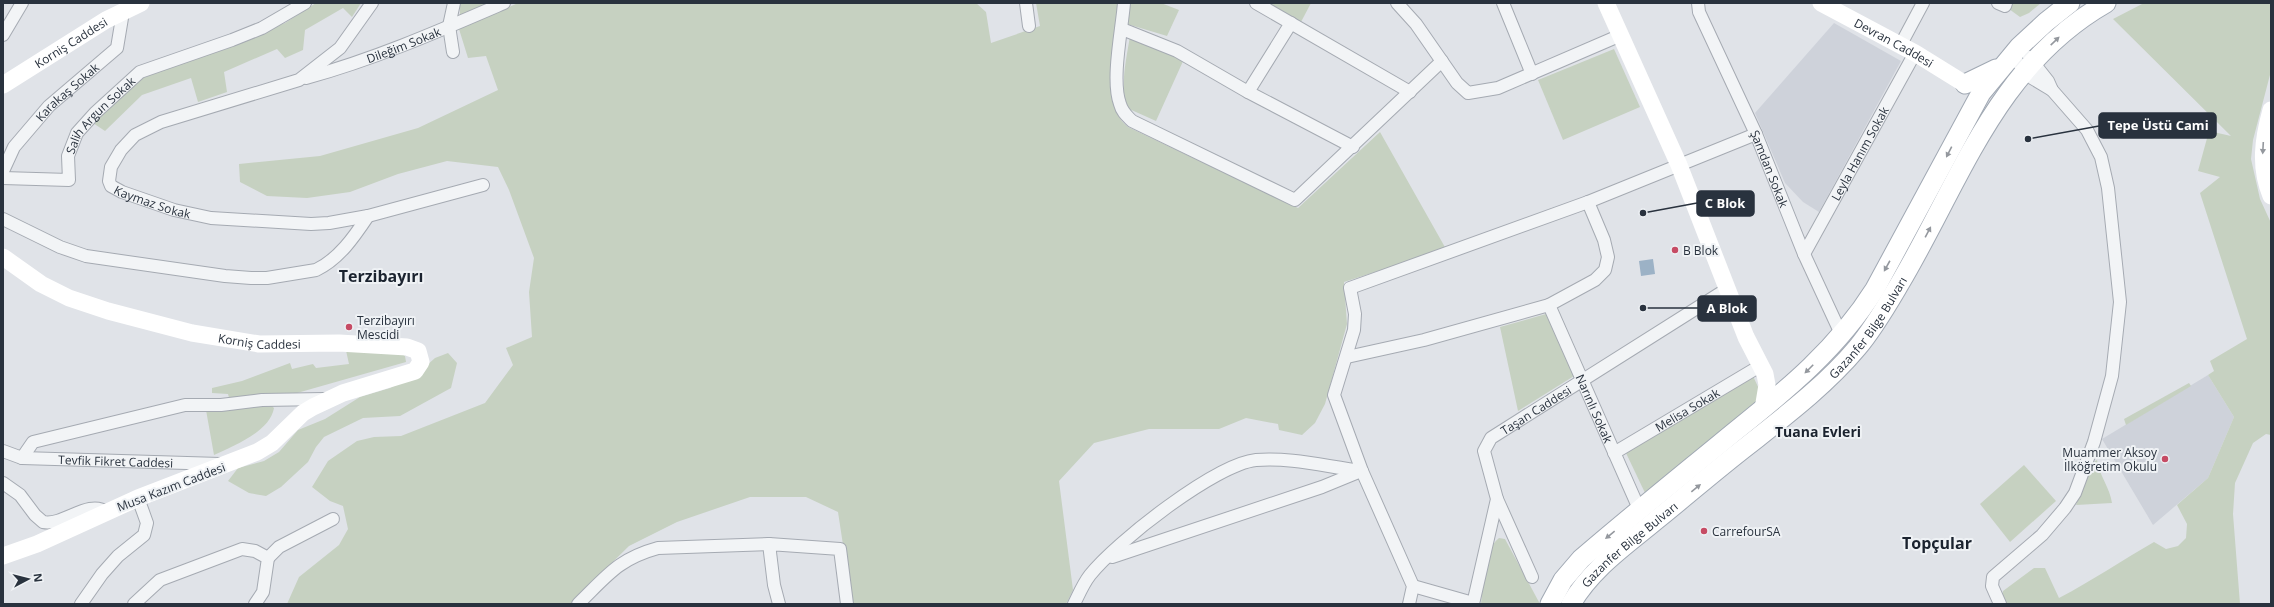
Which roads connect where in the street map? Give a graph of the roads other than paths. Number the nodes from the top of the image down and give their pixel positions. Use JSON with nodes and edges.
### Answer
{"nodes":[{"id":1,"x":22,"y":3,"type":"edge"},
{"id":2,"x":141,"y":3,"type":"edge"},
{"id":3,"x":305,"y":3,"type":"edge"},
{"id":4,"x":372,"y":3,"type":"edge"},
{"id":5,"x":454,"y":3,"type":"edge"},
{"id":6,"x":504,"y":3,"type":"edge"},
{"id":7,"x":1026,"y":3,"type":"edge"},
{"id":8,"x":1124,"y":3,"type":"edge"},
{"id":9,"x":1256,"y":3,"type":"edge"},
{"id":10,"x":1396,"y":3,"type":"edge"},
{"id":11,"x":1503,"y":3,"type":"edge"},
{"id":12,"x":1606,"y":3,"type":"edge"},
{"id":13,"x":1698,"y":3,"type":"edge"},
{"id":14,"x":1821,"y":3,"type":"edge"},
{"id":15,"x":1923,"y":3,"type":"edge"},
{"id":16,"x":1998,"y":3,"type":"edge"},
{"id":17,"x":2006,"y":3,"type":"edge"},
{"id":18,"x":2070,"y":3,"type":"edge"},
{"id":19,"x":2106,"y":3,"type":"edge"},
{"id":20,"x":123,"y":12,"type":"junction"},
{"id":21,"x":1290,"y":23,"type":"junction"},
{"id":22,"x":449,"y":26,"type":"junction"},
{"id":23,"x":1028,"y":26,"type":"dead end"},
{"id":24,"x":1122,"y":29,"type":"junction"},
{"id":25,"x":3,"y":35,"type":"edge"},
{"id":26,"x":1621,"y":35,"type":"junction"},
{"id":27,"x":1907,"y":49,"type":"junction"},
{"id":28,"x":453,"y":52,"type":"dead end"},
{"id":29,"x":2012,"y":56,"type":"junction"},
{"id":30,"x":1442,"y":62,"type":"junction"},
{"id":31,"x":2028,"y":66,"type":"junction"},
{"id":32,"x":1532,"y":74,"type":"junction"},
{"id":33,"x":299,"y":80,"type":"junction"},
{"id":34,"x":1965,"y":84,"type":"junction"},
{"id":35,"x":3,"y":85,"type":"edge"},
{"id":36,"x":1986,"y":85,"type":"junction"},
{"id":37,"x":1248,"y":92,"type":"junction"},
{"id":38,"x":1410,"y":92,"type":"junction"},
{"id":39,"x":2005,"y":96,"type":"junction"},
{"id":40,"x":1976,"y":101,"type":"junction"},
{"id":41,"x":2271,"y":110,"type":"edge"},
{"id":42,"x":1993,"y":113,"type":"junction"},
{"id":43,"x":1964,"y":123,"type":"junction"},
{"id":44,"x":1756,"y":134,"type":"junction"},
{"id":45,"x":1353,"y":147,"type":"junction"},
{"id":46,"x":1679,"y":165,"type":"junction"},
{"id":47,"x":3,"y":171,"type":"edge"},
{"id":48,"x":3,"y":178,"type":"edge"},
{"id":49,"x":483,"y":185,"type":"dead end"},
{"id":50,"x":2271,"y":196,"type":"edge"},
{"id":51,"x":1588,"y":202,"type":"junction"},
{"id":52,"x":368,"y":216,"type":"junction"},
{"id":53,"x":3,"y":219,"type":"edge"},
{"id":54,"x":1804,"y":254,"type":"junction"},
{"id":55,"x":3,"y":257,"type":"edge"},
{"id":56,"x":1727,"y":289,"type":"junction"},
{"id":57,"x":1549,"y":305,"type":"junction"},
{"id":58,"x":1842,"y":336,"type":"junction"},
{"id":59,"x":1347,"y":357,"type":"junction"},
{"id":60,"x":1763,"y":370,"type":"junction"},
{"id":61,"x":1582,"y":380,"type":"junction"},
{"id":62,"x":1793,"y":385,"type":"junction"},
{"id":63,"x":327,"y":399,"type":"junction"},
{"id":64,"x":1763,"y":409,"type":"junction"},
{"id":65,"x":3,"y":451,"type":"edge"},
{"id":66,"x":1614,"y":453,"type":"junction"},
{"id":67,"x":22,"y":458,"type":"junction"},
{"id":68,"x":230,"y":464,"type":"junction"},
{"id":69,"x":1362,"y":471,"type":"junction"},
{"id":70,"x":3,"y":484,"type":"edge"},
{"id":71,"x":138,"y":498,"type":"junction"},
{"id":72,"x":1497,"y":499,"type":"junction"},
{"id":73,"x":1640,"y":511,"type":"junction"},
{"id":74,"x":107,"y":512,"type":"junction"},
{"id":75,"x":333,"y":519,"type":"dead end"},
{"id":76,"x":769,"y":544,"type":"junction"},
{"id":77,"x":3,"y":556,"type":"edge"},
{"id":78,"x":268,"y":558,"type":"junction"},
{"id":79,"x":1106,"y":559,"type":"junction"},
{"id":80,"x":1532,"y":577,"type":"dead end"},
{"id":81,"x":1413,"y":586,"type":"junction"},
{"id":82,"x":81,"y":604,"type":"edge"},
{"id":83,"x":134,"y":604,"type":"edge"},
{"id":84,"x":255,"y":604,"type":"edge"},
{"id":85,"x":578,"y":604,"type":"edge"},
{"id":86,"x":779,"y":604,"type":"edge"},
{"id":87,"x":847,"y":604,"type":"edge"},
{"id":88,"x":1074,"y":604,"type":"edge"},
{"id":89,"x":1409,"y":604,"type":"edge"},
{"id":90,"x":1473,"y":604,"type":"edge"},
{"id":91,"x":1550,"y":604,"type":"edge"},
{"id":92,"x":1571,"y":604,"type":"edge"},
{"id":93,"x":2000,"y":604,"type":"edge"}],
"edges":[{"from":1,"to":25,"type":"street"},
{"from":2,"to":20,"type":"main road","name":"Korniş Caddesi"},
{"from":3,"to":48,"type":"street","name":"Salih Argun Sokak"},
{"from":4,"to":33,"type":"street","name":"Kaymaz Sokak"},
{"from":5,"to":22,"type":"street"},
{"from":6,"to":22,"type":"street","name":"Dileğim Sokak"},
{"from":7,"to":23,"type":"street"},
{"from":8,"to":24,"type":"street"},
{"from":9,"to":21,"type":"street"},
{"from":10,"to":30,"type":"street"},
{"from":11,"to":32,"type":"street"},
{"from":12,"to":26,"type":"main road"},
{"from":13,"to":44,"type":"street","name":"Şamdan Sokak"},
{"from":14,"to":27,"type":"main road","name":"Devran Caddesi"},
{"from":15,"to":27,"type":"street","name":"Leyla Hanım Sokak"},
{"from":16,"to":17,"type":"street"},
{"from":18,"to":29,"type":"main road","name":"Gazanfer Bilge Bulvarı"},
{"from":31,"to":19,"type":"main road","name":"Gazanfer Bilge Bulvarı","one_way":true},
{"from":20,"to":35,"type":"main road","name":"Korniş Caddesi"},
{"from":20,"to":47,"type":"street","name":"Karakaş Sokak"},
{"from":21,"to":37,"type":"street"},
{"from":21,"to":38,"type":"street"},
{"from":22,"to":28,"type":"street"},
{"from":22,"to":33,"type":"street","name":"Dileğim Sokak"},
{"from":24,"to":37,"type":"street"},
{"from":24,"to":45,"type":"street"},
{"from":26,"to":32,"type":"street"},
{"from":26,"to":46,"type":"main road"},
{"from":27,"to":34,"type":"main road","name":"Devran Caddesi"},
{"from":27,"to":54,"type":"street","name":"Leyla Hanım Sokak"},
{"from":29,"to":31,"type":"street"},
{"from":29,"to":34,"type":"main road"},
{"from":29,"to":36,"type":"main road","name":"Gazanfer Bilge Bulvarı"},
{"from":30,"to":32,"type":"street"},
{"from":30,"to":38,"type":"street"},
{"from":31,"to":39,"type":"main road","name":"Gazanfer Bilge Bulvarı"},
{"from":31,"to":93,"type":"street"},
{"from":33,"to":52,"type":"street","name":"Kaymaz Sokak"},
{"from":34,"to":36,"type":"main road"},
{"from":34,"to":40,"type":"main road"},
{"from":34,"to":43,"type":"main road"},
{"from":36,"to":39,"type":"main road"},
{"from":36,"to":40,"type":"main road","name":"Gazanfer Bilge Bulvarı"},
{"from":37,"to":45,"type":"street"},
{"from":38,"to":45,"type":"street"},
{"from":39,"to":42,"type":"main road","name":"Gazanfer Bilge Bulvarı"},
{"from":40,"to":42,"type":"main road"},
{"from":40,"to":43,"type":"main road","name":"Gazanfer Bilge Bulvarı"},
{"from":41,"to":50,"type":"main road","one_way":true},
{"from":92,"to":42,"type":"main road","name":"Gazanfer Bilge Bulvarı","one_way":true},
{"from":43,"to":58,"type":"main road","name":"Gazanfer Bilge Bulvarı","one_way":true},
{"from":44,"to":46,"type":"street"},
{"from":44,"to":54,"type":"street","name":"Şamdan Sokak"},
{"from":46,"to":51,"type":"street"},
{"from":46,"to":56,"type":"main road"},
{"from":49,"to":52,"type":"street","name":"Kaymaz Sokak"},
{"from":51,"to":57,"type":"street"},
{"from":51,"to":59,"type":"street"},
{"from":52,"to":53,"type":"street"},
{"from":54,"to":58,"type":"street","name":"Şamdan Sokak"},
{"from":55,"to":63,"type":"main road","name":"Korniş Caddesi"},
{"from":56,"to":60,"type":"main road"},
{"from":56,"to":61,"type":"street","name":"Taşan Caddesi"},
{"from":57,"to":59,"type":"street"},
{"from":57,"to":61,"type":"street","name":"Narınlı Sokak"},
{"from":58,"to":62,"type":"main road","name":"Gazanfer Bilge Bulvarı","one_way":true},
{"from":59,"to":69,"type":"street"},
{"from":60,"to":62,"type":"main road"},
{"from":60,"to":64,"type":"main road"},
{"from":60,"to":66,"type":"street","name":"Melisa Sokak"},
{"from":61,"to":66,"type":"street","name":"Narınlı Sokak"},
{"from":61,"to":72,"type":"street","name":"Taşan Caddesi"},
{"from":62,"to":64,"type":"main road","name":"Gazanfer Bilge Bulvarı"},
{"from":63,"to":67,"type":"street"},
{"from":63,"to":68,"type":"main road","name":"Musa Kazım Caddesi"},
{"from":64,"to":73,"type":"main road","name":"Gazanfer Bilge Bulvarı"},
{"from":65,"to":67,"type":"street","name":"Tevfik Fikret Caddesi"},
{"from":66,"to":73,"type":"street","name":"Narınlı Sokak"},
{"from":67,"to":68,"type":"street","name":"Tevfik Fikret Caddesi"},
{"from":68,"to":71,"type":"main road","name":"Musa Kazım Caddesi"},
{"from":69,"to":79,"type":"street"},
{"from":69,"to":79,"type":"street"},
{"from":69,"to":81,"type":"street"},
{"from":70,"to":74,"type":"street"},
{"from":71,"to":74,"type":"main road","name":"Musa Kazım Caddesi"},
{"from":71,"to":82,"type":"street"},
{"from":72,"to":80,"type":"street"},
{"from":72,"to":90,"type":"street","name":"Taşan Caddesi"},
{"from":73,"to":91,"type":"main road","name":"Gazanfer Bilge Bulvarı","one_way":true},
{"from":74,"to":77,"type":"main road","name":"Musa Kazım Caddesi"},
{"from":75,"to":78,"type":"street"},
{"from":76,"to":85,"type":"street"},
{"from":76,"to":86,"type":"street"},
{"from":76,"to":87,"type":"street"},
{"from":78,"to":83,"type":"street"},
{"from":78,"to":84,"type":"street"},
{"from":79,"to":88,"type":"street"},
{"from":81,"to":89,"type":"street"},
{"from":81,"to":90,"type":"street"}]}
